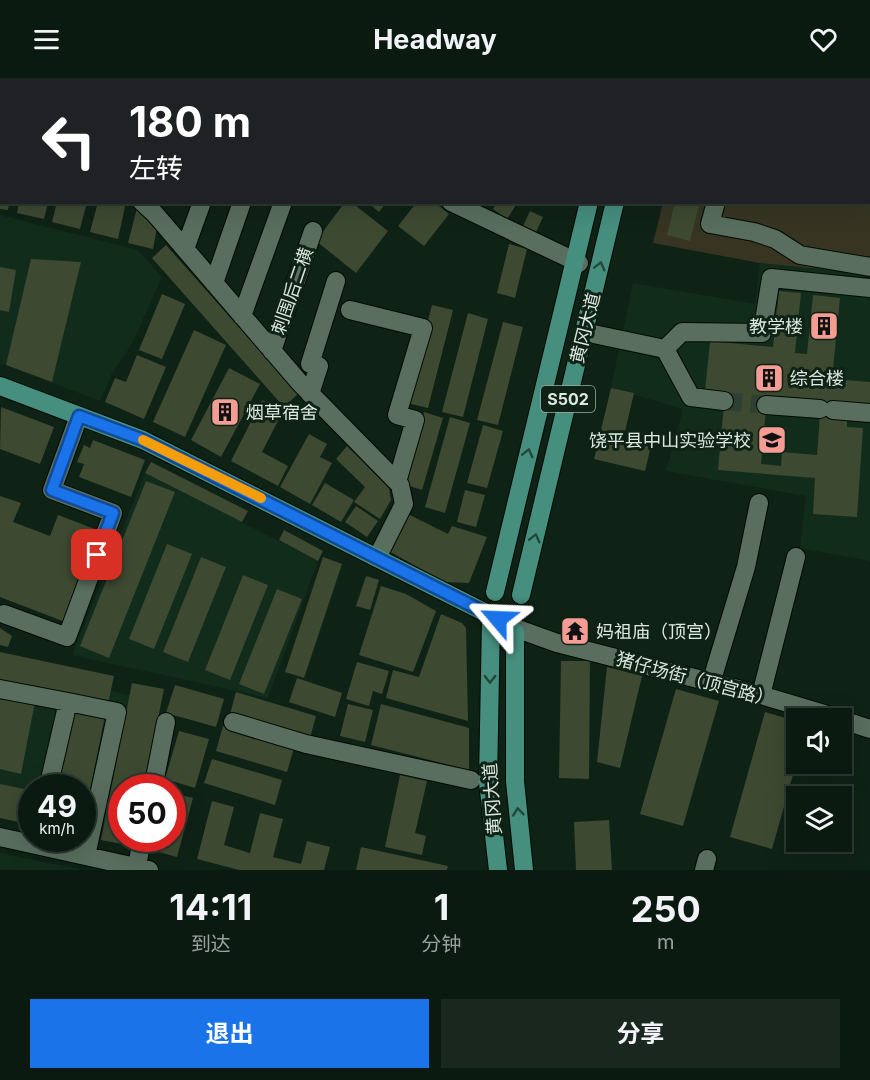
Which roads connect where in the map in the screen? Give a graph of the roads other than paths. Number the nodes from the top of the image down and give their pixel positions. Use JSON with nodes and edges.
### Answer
{"nodes":[{"id":1,"x":201,"y":204,"type":"edge"},
{"id":2,"x":241,"y":204,"type":"edge"},
{"id":3,"x":282,"y":204,"type":"edge"},
{"id":4,"x":455,"y":204,"type":"edge"},
{"id":5,"x":589,"y":204,"type":"edge"},
{"id":6,"x":615,"y":204,"type":"edge"},
{"id":7,"x":715,"y":204,"type":"edge"},
{"id":8,"x":152,"y":206,"type":"edge"},
{"id":9,"x":313,"y":231,"type":"dead end"},
{"id":10,"x":185,"y":249,"type":"junction"},
{"id":11,"x":579,"y":263,"type":"dead end"},
{"id":12,"x":870,"y":267,"type":"edge"},
{"id":13,"x":336,"y":281,"type":"dead end"},
{"id":14,"x":214,"y":283,"type":"junction"},
{"id":15,"x":870,"y":288,"type":"edge"},
{"id":16,"x":350,"y":310,"type":"dead end"},
{"id":17,"x":242,"y":316,"type":"junction"},
{"id":18,"x":584,"y":332,"type":"dead end"},
{"id":19,"x":665,"y":350,"type":"junction"},
{"id":20,"x":272,"y":351,"type":"junction"},
{"id":21,"x":0,"y":386,"type":"edge"},
{"id":22,"x":310,"y":394,"type":"junction"},
{"id":23,"x":724,"y":401,"type":"tunnel mouth"},
{"id":24,"x":766,"y":405,"type":"tunnel mouth"},
{"id":25,"x":870,"y":413,"type":"edge"},
{"id":26,"x":79,"y":416,"type":"junction"},
{"id":27,"x":397,"y":482,"type":"junction"},
{"id":28,"x":759,"y":503,"type":"dead end"},
{"id":29,"x":796,"y":557,"type":"dead end"},
{"id":30,"x":377,"y":558,"type":"junction"},
{"id":31,"x":495,"y":592,"type":"dead end"},
{"id":32,"x":521,"y":594,"type":"dead end"},
{"id":33,"x":4,"y":614,"type":"dead end"},
{"id":34,"x":517,"y":630,"type":"joint"},
{"id":35,"x":711,"y":683,"type":"junction"},
{"id":36,"x":0,"y":689,"type":"edge"},
{"id":37,"x":761,"y":695,"type":"junction"},
{"id":38,"x":68,"y":702,"type":"junction"},
{"id":39,"x":804,"y":708,"type":"edge"},
{"id":40,"x":852,"y":721,"type":"edge"},
{"id":41,"x":166,"y":722,"type":"dead end"},
{"id":42,"x":232,"y":722,"type":"dead end"},
{"id":43,"x":869,"y":723,"type":"edge"},
{"id":44,"x":51,"y":774,"type":"edge"},
{"id":45,"x":156,"y":774,"type":"edge"},
{"id":46,"x":471,"y":780,"type":"dead end"},
{"id":47,"x":0,"y":837,"type":"edge"},
{"id":48,"x":18,"y":840,"type":"edge"},
{"id":49,"x":72,"y":852,"type":"edge"},
{"id":50,"x":142,"y":852,"type":"edge"},
{"id":51,"x":86,"y":856,"type":"junction"},
{"id":52,"x":143,"y":869,"type":"edge"},
{"id":53,"x":498,"y":870,"type":"edge"},
{"id":54,"x":524,"y":870,"type":"edge"}],
"edges":[{"from":1,"to":10,"type":"street"},
{"from":2,"to":14,"type":"street"},
{"from":3,"to":17,"type":"street"},
{"from":4,"to":11,"type":"street"},
{"from":31,"to":5,"type":"main road","name":"黄冈大道","number":"S502","one_way":true},
{"from":32,"to":6,"type":"main road","name":"黄冈大道","number":"S502","one_way":true},
{"from":7,"to":12,"type":"street"},
{"from":8,"to":10,"type":"street"},
{"from":9,"to":20,"type":"street","name":"刺围后二横"},
{"from":10,"to":14,"type":"street"},
{"from":13,"to":22,"type":"street"},
{"from":14,"to":17,"type":"street"},
{"from":15,"to":19,"type":"street"},
{"from":16,"to":27,"type":"street"},
{"from":17,"to":20,"type":"street"},
{"from":18,"to":19,"type":"street"},
{"from":19,"to":23,"type":"street"},
{"from":20,"to":22,"type":"street"},
{"from":21,"to":26,"type":"main road"},
{"from":22,"to":27,"type":"street"},
{"from":24,"to":25,"type":"street"},
{"from":26,"to":30,"type":"main road"},
{"from":26,"to":33,"type":"street"},
{"from":27,"to":30,"type":"street"},
{"from":28,"to":35,"type":"street"},
{"from":29,"to":37,"type":"street"},
{"from":30,"to":53,"type":"main road","name":"黄冈大道","one_way":true},
{"from":34,"to":35,"type":"street","name":"猪仔场街（顶宫路）"},
{"from":54,"to":34,"type":"main road","name":"黄冈大道","one_way":true},
{"from":35,"to":37,"type":"street","name":"猪仔场街（顶宫路）"},
{"from":36,"to":38,"type":"street"},
{"from":37,"to":39,"type":"street","name":"猪仔场街（顶宫路）"},
{"from":38,"to":44,"type":"street"},
{"from":38,"to":51,"type":"street"},
{"from":40,"to":43,"type":"street","name":"猪仔场街（顶宫路）"},
{"from":41,"to":45,"type":"street"},
{"from":42,"to":46,"type":"street"},
{"from":47,"to":48,"type":"street"},
{"from":49,"to":51,"type":"street"},
{"from":50,"to":52,"type":"street"},
{"from":51,"to":52,"type":"street"}]}
